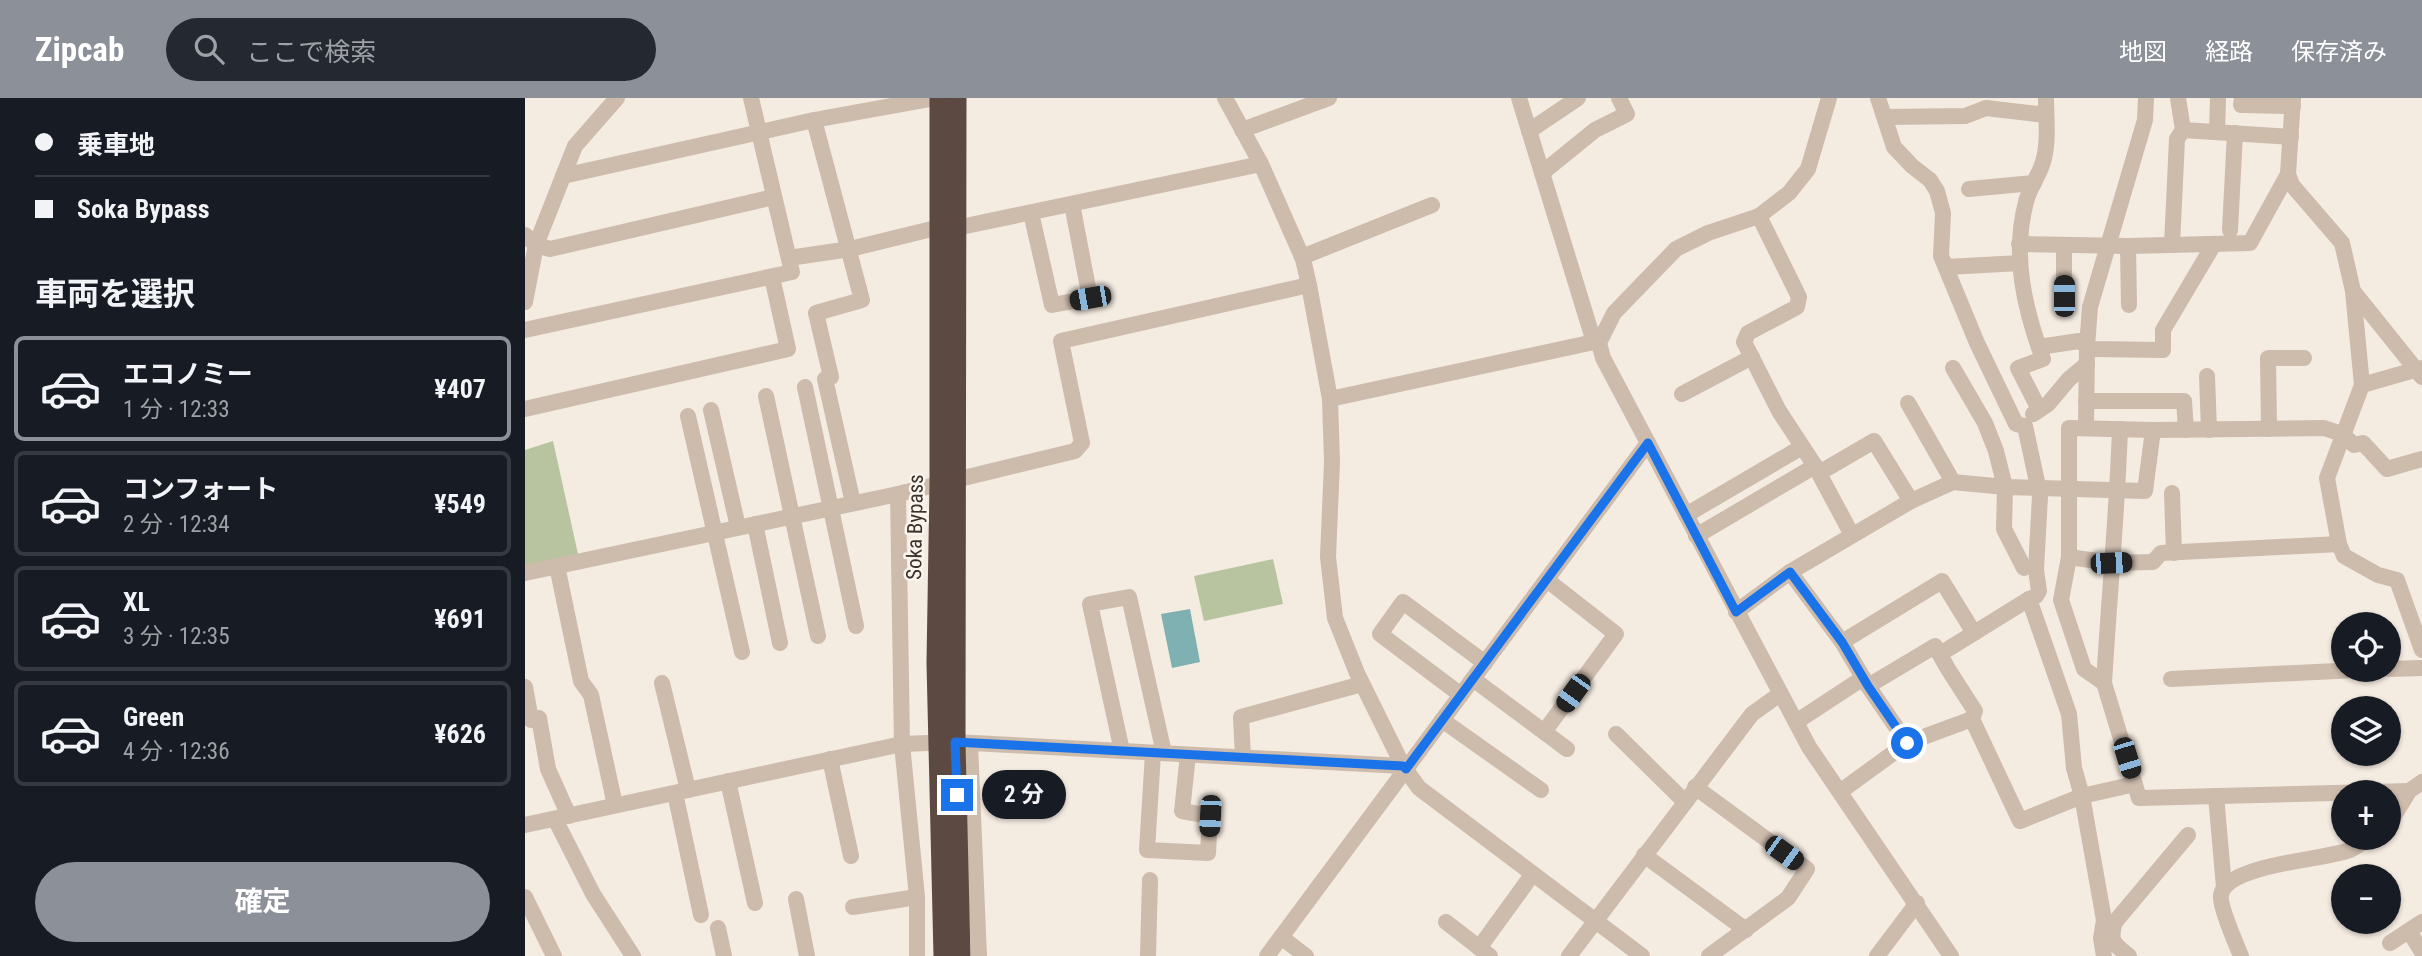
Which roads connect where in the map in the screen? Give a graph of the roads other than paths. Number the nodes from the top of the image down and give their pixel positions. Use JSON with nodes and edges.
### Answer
{"nodes":[{"id":1,"x":617,"y":98,"type":"edge"},
{"id":2,"x":751,"y":98,"type":"edge"},
{"id":3,"x":938,"y":98,"type":"edge"},
{"id":4,"x":956,"y":98,"type":"edge"},
{"id":5,"x":1329,"y":98,"type":"edge"},
{"id":6,"x":1519,"y":98,"type":"edge"},
{"id":7,"x":1578,"y":98,"type":"edge"},
{"id":8,"x":1619,"y":98,"type":"edge"},
{"id":9,"x":1829,"y":98,"type":"edge"},
{"id":10,"x":1878,"y":98,"type":"edge"},
{"id":11,"x":2046,"y":98,"type":"edge"},
{"id":12,"x":2146,"y":98,"type":"edge"},
{"id":13,"x":2178,"y":98,"type":"edge"},
{"id":14,"x":2218,"y":98,"type":"edge"},
{"id":15,"x":2242,"y":98,"type":"edge"},
{"id":16,"x":1228,"y":99,"type":"edge"},
{"id":17,"x":2293,"y":102,"type":"edge"},
{"id":18,"x":2046,"y":116,"type":"junction"},
{"id":19,"x":1885,"y":117,"type":"junction"},
{"id":20,"x":814,"y":120,"type":"junction"},
{"id":21,"x":1242,"y":130,"type":"junction"},
{"id":22,"x":2183,"y":130,"type":"junction"},
{"id":23,"x":1529,"y":131,"type":"junction"},
{"id":24,"x":2217,"y":132,"type":"junction"},
{"id":25,"x":759,"y":133,"type":"junction"},
{"id":26,"x":2235,"y":133,"type":"junction"},
{"id":27,"x":2291,"y":137,"type":"junction"},
{"id":28,"x":1261,"y":164,"type":"junction"},
{"id":29,"x":1542,"y":173,"type":"junction"},
{"id":30,"x":2288,"y":174,"type":"junction"},
{"id":31,"x":563,"y":176,"type":"junction"},
{"id":32,"x":2033,"y":183,"type":"junction"},
{"id":33,"x":1969,"y":189,"type":"dead end"},
{"id":34,"x":774,"y":197,"type":"junction"},
{"id":35,"x":1072,"y":204,"type":"junction"},
{"id":36,"x":1432,"y":205,"type":"dead end"},
{"id":37,"x":1031,"y":212,"type":"junction"},
{"id":38,"x":1759,"y":216,"type":"junction"},
{"id":39,"x":948,"y":227,"type":"junction"},
{"id":40,"x":2231,"y":230,"type":"dead end"},
{"id":41,"x":530,"y":240,"type":"edge"},
{"id":42,"x":2019,"y":244,"type":"junction"},
{"id":43,"x":2214,"y":244,"type":"junction"},
{"id":44,"x":2064,"y":245,"type":"junction"},
{"id":45,"x":2172,"y":245,"type":"junction"},
{"id":46,"x":2108,"y":246,"type":"junction"},
{"id":47,"x":2128,"y":246,"type":"junction"},
{"id":48,"x":850,"y":249,"type":"junction"},
{"id":49,"x":1302,"y":257,"type":"junction"},
{"id":50,"x":789,"y":258,"type":"junction"},
{"id":51,"x":2020,"y":263,"type":"junction"},
{"id":52,"x":1947,"y":267,"type":"junction"},
{"id":53,"x":772,"y":277,"type":"junction"},
{"id":54,"x":1309,"y":285,"type":"junction"},
{"id":55,"x":2353,"y":291,"type":"junction"},
{"id":56,"x":2064,"y":296,"type":"dead end"},
{"id":57,"x":525,"y":302,"type":"edge"},
{"id":58,"x":2129,"y":305,"type":"dead end"},
{"id":59,"x":525,"y":330,"type":"edge"},
{"id":60,"x":1597,"y":343,"type":"junction"},
{"id":61,"x":2087,"y":346,"type":"junction"},
{"id":62,"x":2041,"y":353,"type":"junction"},
{"id":63,"x":1752,"y":357,"type":"junction"},
{"id":64,"x":2304,"y":358,"type":"dead end"},
{"id":65,"x":2087,"y":364,"type":"junction"},
{"id":66,"x":1953,"y":368,"type":"dead end"},
{"id":67,"x":2420,"y":372,"type":"edge"},
{"id":68,"x":2207,"y":376,"type":"dead end"},
{"id":69,"x":2362,"y":385,"type":"junction"},
{"id":70,"x":805,"y":387,"type":"dead end"},
{"id":71,"x":1682,"y":394,"type":"dead end"},
{"id":72,"x":766,"y":397,"type":"dead end"},
{"id":73,"x":1330,"y":399,"type":"junction"},
{"id":74,"x":2086,"y":401,"type":"junction"},
{"id":75,"x":1908,"y":403,"type":"dead end"},
{"id":76,"x":525,"y":408,"type":"edge"},
{"id":77,"x":2039,"y":409,"type":"junction"},
{"id":78,"x":711,"y":410,"type":"dead end"},
{"id":79,"x":688,"y":416,"type":"dead end"},
{"id":80,"x":2025,"y":426,"type":"junction"},
{"id":81,"x":2086,"y":428,"type":"junction"},
{"id":82,"x":2120,"y":429,"type":"junction"},
{"id":83,"x":2269,"y":429,"type":"junction"},
{"id":84,"x":2153,"y":430,"type":"junction"},
{"id":85,"x":2186,"y":430,"type":"junction"},
{"id":86,"x":2209,"y":430,"type":"junction"},
{"id":87,"x":2342,"y":434,"type":"junction"},
{"id":88,"x":1648,"y":443,"type":"junction"},
{"id":89,"x":1802,"y":447,"type":"junction"},
{"id":90,"x":2422,"y":459,"type":"edge"},
{"id":91,"x":1817,"y":470,"type":"junction"},
{"id":92,"x":949,"y":481,"type":"junction"},
{"id":93,"x":1953,"y":482,"type":"junction"},
{"id":94,"x":2005,"y":486,"type":"junction"},
{"id":95,"x":2039,"y":488,"type":"junction"},
{"id":96,"x":2070,"y":489,"type":"junction"},
{"id":97,"x":2118,"y":491,"type":"junction"},
{"id":98,"x":2172,"y":493,"type":"dead end"},
{"id":99,"x":898,"y":494,"type":"junction"},
{"id":100,"x":1911,"y":501,"type":"junction"},
{"id":101,"x":853,"y":503,"type":"junction"},
{"id":102,"x":832,"y":507,"type":"junction"},
{"id":103,"x":1686,"y":515,"type":"junction"},
{"id":104,"x":793,"y":516,"type":"junction"},
{"id":105,"x":755,"y":524,"type":"junction"},
{"id":106,"x":739,"y":527,"type":"junction"},
{"id":107,"x":716,"y":532,"type":"junction"},
{"id":108,"x":1696,"y":536,"type":"junction"},
{"id":109,"x":1852,"y":536,"type":"junction"},
{"id":110,"x":2339,"y":544,"type":"junction"},
{"id":111,"x":2174,"y":553,"type":"junction"},
{"id":112,"x":2070,"y":557,"type":"junction"},
{"id":113,"x":2111,"y":563,"type":"junction"},
{"id":114,"x":557,"y":566,"type":"junction"},
{"id":115,"x":2024,"y":568,"type":"dead end"},
{"id":116,"x":1790,"y":572,"type":"junction"},
{"id":117,"x":525,"y":573,"type":"edge"},
{"id":118,"x":1547,"y":580,"type":"junction"},
{"id":119,"x":2029,"y":599,"type":"junction"},
{"id":120,"x":1736,"y":612,"type":"junction"},
{"id":121,"x":856,"y":626,"type":"dead end"},
{"id":122,"x":1974,"y":633,"type":"junction"},
{"id":123,"x":818,"y":636,"type":"dead end"},
{"id":124,"x":1842,"y":642,"type":"junction"},
{"id":125,"x":780,"y":643,"type":"dead end"},
{"id":126,"x":2422,"y":650,"type":"edge"},
{"id":127,"x":742,"y":652,"type":"dead end"},
{"id":128,"x":1940,"y":654,"type":"junction"},
{"id":129,"x":1485,"y":663,"type":"junction"},
{"id":130,"x":2422,"y":668,"type":"edge"},
{"id":131,"x":2401,"y":669,"type":"edge"},
{"id":132,"x":2331,"y":671,"type":"edge"},
{"id":133,"x":1473,"y":679,"type":"junction"},
{"id":134,"x":2171,"y":679,"type":"dead end"},
{"id":135,"x":1865,"y":682,"type":"junction"},
{"id":136,"x":662,"y":683,"type":"dead end"},
{"id":137,"x":1362,"y":684,"type":"junction"},
{"id":138,"x":2104,"y":684,"type":"junction"},
{"id":139,"x":525,"y":687,"type":"edge"},
{"id":140,"x":1780,"y":694,"type":"junction"},
{"id":141,"x":1461,"y":695,"type":"junction"},
{"id":142,"x":1972,"y":719,"type":"junction"},
{"id":143,"x":1442,"y":720,"type":"junction"},
{"id":144,"x":1796,"y":722,"type":"junction"},
{"id":145,"x":1544,"y":732,"type":"junction"},
{"id":146,"x":1616,"y":734,"type":"dead end"},
{"id":147,"x":955,"y":743,"type":"junction"},
{"id":148,"x":1907,"y":743,"type":"junction"},
{"id":149,"x":902,"y":744,"type":"junction"},
{"id":150,"x":1567,"y":750,"type":"dead end"},
{"id":151,"x":1122,"y":751,"type":"junction"},
{"id":152,"x":1159,"y":753,"type":"junction"},
{"id":153,"x":1188,"y":755,"type":"junction"},
{"id":154,"x":1243,"y":757,"type":"junction"},
{"id":155,"x":830,"y":760,"type":"junction"},
{"id":156,"x":1404,"y":768,"type":"junction"},
{"id":157,"x":728,"y":781,"type":"junction"},
{"id":158,"x":2135,"y":783,"type":"junction"},
{"id":159,"x":2415,"y":786,"type":"edge"},
{"id":160,"x":1695,"y":787,"type":"junction"},
{"id":161,"x":1541,"y":790,"type":"dead end"},
{"id":162,"x":681,"y":791,"type":"junction"},
{"id":163,"x":1841,"y":791,"type":"junction"},
{"id":164,"x":2082,"y":796,"type":"junction"},
{"id":165,"x":2216,"y":796,"type":"junction"},
{"id":166,"x":1684,"y":801,"type":"junction"},
{"id":167,"x":615,"y":806,"type":"junction"},
{"id":168,"x":2401,"y":806,"type":"edge"},
{"id":169,"x":562,"y":817,"type":"junction"},
{"id":170,"x":526,"y":821,"type":"edge"},
{"id":171,"x":2188,"y":835,"type":"dead end"},
{"id":172,"x":2349,"y":850,"type":"edge"},
{"id":173,"x":1644,"y":855,"type":"junction"},
{"id":174,"x":851,"y":856,"type":"dead end"},
{"id":175,"x":1532,"y":876,"type":"junction"},
{"id":176,"x":1150,"y":880,"type":"dead end"},
{"id":177,"x":2224,"y":887,"type":"junction"},
{"id":178,"x":525,"y":897,"type":"edge"},
{"id":179,"x":917,"y":897,"type":"junction"},
{"id":180,"x":796,"y":899,"type":"dead end"},
{"id":181,"x":755,"y":903,"type":"dead end"},
{"id":182,"x":1917,"y":903,"type":"junction"},
{"id":183,"x":853,"y":907,"type":"dead end"},
{"id":184,"x":701,"y":915,"type":"dead end"},
{"id":185,"x":1446,"y":922,"type":"dead end"},
{"id":186,"x":1594,"y":922,"type":"junction"},
{"id":187,"x":2415,"y":927,"type":"edge"},
{"id":188,"x":718,"y":928,"type":"dead end"},
{"id":189,"x":1746,"y":930,"type":"junction"},
{"id":190,"x":1281,"y":937,"type":"junction"},
{"id":191,"x":2390,"y":943,"type":"dead end"},
{"id":192,"x":1485,"y":952,"type":"edge"},
{"id":193,"x":2422,"y":952,"type":"edge"},
{"id":194,"x":554,"y":956,"type":"edge"},
{"id":195,"x":633,"y":956,"type":"edge"},
{"id":196,"x":724,"y":956,"type":"edge"},
{"id":197,"x":807,"y":956,"type":"edge"},
{"id":198,"x":916,"y":956,"type":"edge"},
{"id":199,"x":944,"y":956,"type":"edge"},
{"id":200,"x":960,"y":956,"type":"edge"},
{"id":201,"x":979,"y":956,"type":"edge"},
{"id":202,"x":1148,"y":956,"type":"edge"},
{"id":203,"x":1267,"y":956,"type":"edge"},
{"id":204,"x":1306,"y":956,"type":"edge"},
{"id":205,"x":1569,"y":956,"type":"edge"},
{"id":206,"x":1642,"y":956,"type":"edge"},
{"id":207,"x":1709,"y":956,"type":"edge"},
{"id":208,"x":1877,"y":956,"type":"edge"},
{"id":209,"x":1951,"y":956,"type":"edge"},
{"id":210,"x":2104,"y":956,"type":"edge"},
{"id":211,"x":2129,"y":956,"type":"edge"},
{"id":212,"x":2241,"y":956,"type":"edge"}],
"edges":[{"from":1,"to":31,"type":"street"},
{"from":2,"to":25,"type":"street"},
{"from":3,"to":20,"type":"street"},
{"from":3,"to":39,"type":"highway","name":"Soka Bypass"},
{"from":4,"to":39,"type":"highway","name":"Soka Bypass"},
{"from":5,"to":21,"type":"street"},
{"from":6,"to":23,"type":"street"},
{"from":7,"to":23,"type":"street"},
{"from":8,"to":29,"type":"street"},
{"from":9,"to":38,"type":"street"},
{"from":10,"to":19,"type":"street"},
{"from":11,"to":18,"type":"street"},
{"from":12,"to":46,"type":"street"},
{"from":13,"to":22,"type":"street"},
{"from":14,"to":24,"type":"street"},
{"from":15,"to":17,"type":"street"},
{"from":16,"to":21,"type":"street"},
{"from":17,"to":27,"type":"street"},
{"from":18,"to":19,"type":"street"},
{"from":18,"to":32,"type":"street"},
{"from":19,"to":52,"type":"street"},
{"from":20,"to":25,"type":"street"},
{"from":20,"to":48,"type":"street"},
{"from":21,"to":28,"type":"street"},
{"from":22,"to":24,"type":"street"},
{"from":22,"to":45,"type":"street"},
{"from":23,"to":29,"type":"street"},
{"from":24,"to":26,"type":"street"},
{"from":25,"to":31,"type":"street"},
{"from":25,"to":34,"type":"street"},
{"from":26,"to":27,"type":"street"},
{"from":26,"to":40,"type":"street"},
{"from":27,"to":30,"type":"street"},
{"from":28,"to":35,"type":"street"},
{"from":28,"to":49,"type":"street"},
{"from":29,"to":60,"type":"street"},
{"from":30,"to":43,"type":"street"},
{"from":30,"to":55,"type":"street"},
{"from":31,"to":41,"type":"street"},
{"from":32,"to":33,"type":"street"},
{"from":32,"to":42,"type":"street"},
{"from":34,"to":41,"type":"street"},
{"from":34,"to":50,"type":"street"},
{"from":35,"to":37,"type":"street"},
{"from":35,"to":37,"type":"street"},
{"from":36,"to":49,"type":"street"},
{"from":37,"to":39,"type":"street"},
{"from":38,"to":60,"type":"street"},
{"from":38,"to":63,"type":"street"},
{"from":39,"to":48,"type":"street"},
{"from":39,"to":92,"type":"highway","name":"Soka Bypass"},
{"from":41,"to":57,"type":"street"},
{"from":42,"to":44,"type":"street"},
{"from":42,"to":51,"type":"street"},
{"from":43,"to":45,"type":"street"},
{"from":43,"to":61,"type":"street"},
{"from":44,"to":46,"type":"street"},
{"from":44,"to":56,"type":"street"},
{"from":45,"to":47,"type":"street"},
{"from":46,"to":47,"type":"street"},
{"from":46,"to":61,"type":"street"},
{"from":47,"to":58,"type":"street"},
{"from":48,"to":50,"type":"street"},
{"from":48,"to":101,"type":"street"},
{"from":49,"to":54,"type":"street"},
{"from":50,"to":53,"type":"street"},
{"from":51,"to":52,"type":"street"},
{"from":51,"to":62,"type":"street"},
{"from":52,"to":80,"type":"street"},
{"from":53,"to":59,"type":"street"},
{"from":53,"to":76,"type":"street"},
{"from":54,"to":73,"type":"street"},
{"from":54,"to":92,"type":"street"},
{"from":55,"to":67,"type":"street"},
{"from":55,"to":69,"type":"street"},
{"from":60,"to":73,"type":"street"},
{"from":60,"to":88,"type":"street"},
{"from":61,"to":62,"type":"street"},
{"from":61,"to":65,"type":"street"},
{"from":62,"to":77,"type":"street"},
{"from":63,"to":71,"type":"street"},
{"from":63,"to":89,"type":"street"},
{"from":64,"to":83,"type":"street"},
{"from":65,"to":74,"type":"street"},
{"from":65,"to":77,"type":"street"},
{"from":66,"to":94,"type":"street"},
{"from":67,"to":69,"type":"street"},
{"from":68,"to":86,"type":"street"},
{"from":69,"to":87,"type":"street"},
{"from":70,"to":102,"type":"street"},
{"from":72,"to":104,"type":"street"},
{"from":73,"to":137,"type":"street"},
{"from":74,"to":81,"type":"street"},
{"from":74,"to":85,"type":"street"},
{"from":75,"to":93,"type":"street"},
{"from":77,"to":80,"type":"street"},
{"from":78,"to":106,"type":"street"},
{"from":79,"to":107,"type":"street"},
{"from":80,"to":95,"type":"street"},
{"from":81,"to":82,"type":"street"},
{"from":81,"to":96,"type":"street"},
{"from":82,"to":84,"type":"street"},
{"from":82,"to":97,"type":"street"},
{"from":83,"to":86,"type":"street"},
{"from":83,"to":87,"type":"street"},
{"from":84,"to":85,"type":"street"},
{"from":84,"to":97,"type":"street"},
{"from":85,"to":86,"type":"street"},
{"from":87,"to":90,"type":"street"},
{"from":87,"to":110,"type":"street"},
{"from":88,"to":103,"type":"street"},
{"from":88,"to":118,"type":"street"},
{"from":89,"to":91,"type":"street"},
{"from":89,"to":103,"type":"street"},
{"from":91,"to":100,"type":"street"},
{"from":91,"to":108,"type":"street"},
{"from":91,"to":109,"type":"street"},
{"from":92,"to":99,"type":"street"},
{"from":92,"to":147,"type":"highway","name":"Soka Bypass"},
{"from":93,"to":94,"type":"street"},
{"from":93,"to":100,"type":"street"},
{"from":94,"to":95,"type":"street"},
{"from":94,"to":115,"type":"street"},
{"from":95,"to":96,"type":"street"},
{"from":95,"to":119,"type":"street"},
{"from":96,"to":97,"type":"street"},
{"from":96,"to":112,"type":"street"},
{"from":97,"to":113,"type":"street"},
{"from":98,"to":111,"type":"street"},
{"from":99,"to":101,"type":"street"},
{"from":99,"to":149,"type":"street"},
{"from":100,"to":109,"type":"street"},
{"from":101,"to":102,"type":"street"},
{"from":102,"to":104,"type":"street"},
{"from":102,"to":121,"type":"street"},
{"from":103,"to":108,"type":"street"},
{"from":104,"to":105,"type":"street"},
{"from":104,"to":123,"type":"street"},
{"from":105,"to":106,"type":"street"},
{"from":105,"to":125,"type":"street"},
{"from":106,"to":107,"type":"street"},
{"from":107,"to":114,"type":"street"},
{"from":107,"to":127,"type":"street"},
{"from":108,"to":120,"type":"street"},
{"from":109,"to":116,"type":"street"},
{"from":110,"to":111,"type":"street"},
{"from":110,"to":126,"type":"street"},
{"from":111,"to":113,"type":"street"},
{"from":112,"to":113,"type":"street"},
{"from":112,"to":138,"type":"street"},
{"from":113,"to":138,"type":"street"},
{"from":114,"to":117,"type":"street"},
{"from":114,"to":167,"type":"street"},
{"from":116,"to":120,"type":"street"},
{"from":116,"to":124,"type":"street"},
{"from":118,"to":129,"type":"street"},
{"from":118,"to":145,"type":"street"},
{"from":119,"to":122,"type":"street"},
{"from":119,"to":164,"type":"street"},
{"from":120,"to":140,"type":"street"},
{"from":122,"to":124,"type":"street"},
{"from":122,"to":128,"type":"street"},
{"from":124,"to":135,"type":"street"},
{"from":128,"to":135,"type":"street"},
{"from":128,"to":142,"type":"street"},
{"from":129,"to":133,"type":"street"},
{"from":129,"to":141,"type":"street"},
{"from":130,"to":131,"type":"street"},
{"from":132,"to":134,"type":"street"},
{"from":133,"to":141,"type":"street"},
{"from":133,"to":145,"type":"street"},
{"from":135,"to":144,"type":"street"},
{"from":135,"to":148,"type":"street"},
{"from":136,"to":162,"type":"street"},
{"from":137,"to":154,"type":"street"},
{"from":137,"to":156,"type":"street"},
{"from":138,"to":158,"type":"street"},
{"from":139,"to":169,"type":"street"},
{"from":140,"to":144,"type":"street"},
{"from":140,"to":160,"type":"street"},
{"from":141,"to":143,"type":"street"},
{"from":142,"to":148,"type":"street"},
{"from":142,"to":164,"type":"street"},
{"from":143,"to":156,"type":"street"},
{"from":143,"to":161,"type":"street"},
{"from":144,"to":163,"type":"street"},
{"from":145,"to":150,"type":"street"},
{"from":146,"to":166,"type":"street"},
{"from":147,"to":149,"type":"street"},
{"from":147,"to":151,"type":"street"},
{"from":147,"to":199,"type":"highway","name":"Soka Bypass"},
{"from":147,"to":200,"type":"highway","name":"Soka Bypass"},
{"from":147,"to":201,"type":"street"},
{"from":148,"to":163,"type":"street"},
{"from":149,"to":155,"type":"street"},
{"from":149,"to":179,"type":"street"},
{"from":151,"to":152,"type":"street"},
{"from":151,"to":152,"type":"street"},
{"from":152,"to":153,"type":"street"},
{"from":152,"to":153,"type":"street"},
{"from":153,"to":154,"type":"street"},
{"from":154,"to":156,"type":"street"},
{"from":155,"to":157,"type":"street"},
{"from":155,"to":174,"type":"street"},
{"from":156,"to":175,"type":"street"},
{"from":156,"to":190,"type":"street"},
{"from":157,"to":162,"type":"street"},
{"from":157,"to":181,"type":"street"},
{"from":158,"to":164,"type":"street"},
{"from":158,"to":165,"type":"street"},
{"from":159,"to":165,"type":"street"},
{"from":159,"to":168,"type":"street"},
{"from":160,"to":166,"type":"street"},
{"from":160,"to":189,"type":"street"},
{"from":162,"to":167,"type":"street"},
{"from":162,"to":184,"type":"street"},
{"from":163,"to":182,"type":"street"},
{"from":164,"to":210,"type":"street"},
{"from":165,"to":177,"type":"street"},
{"from":166,"to":173,"type":"street"},
{"from":167,"to":169,"type":"street"},
{"from":169,"to":170,"type":"street"},
{"from":169,"to":195,"type":"street"},
{"from":171,"to":211,"type":"street"},
{"from":172,"to":177,"type":"street"},
{"from":173,"to":186,"type":"street"},
{"from":173,"to":189,"type":"street"},
{"from":175,"to":186,"type":"street"},
{"from":175,"to":192,"type":"street"},
{"from":176,"to":202,"type":"street"},
{"from":177,"to":212,"type":"street"},
{"from":178,"to":194,"type":"street"},
{"from":179,"to":183,"type":"street"},
{"from":179,"to":198,"type":"street"},
{"from":180,"to":197,"type":"street"},
{"from":182,"to":208,"type":"street"},
{"from":182,"to":209,"type":"street"},
{"from":185,"to":192,"type":"street"},
{"from":186,"to":205,"type":"street"},
{"from":186,"to":206,"type":"street"},
{"from":187,"to":191,"type":"street"},
{"from":187,"to":193,"type":"street"},
{"from":188,"to":196,"type":"street"},
{"from":189,"to":207,"type":"street"},
{"from":190,"to":203,"type":"street"},
{"from":190,"to":204,"type":"street"}]}
